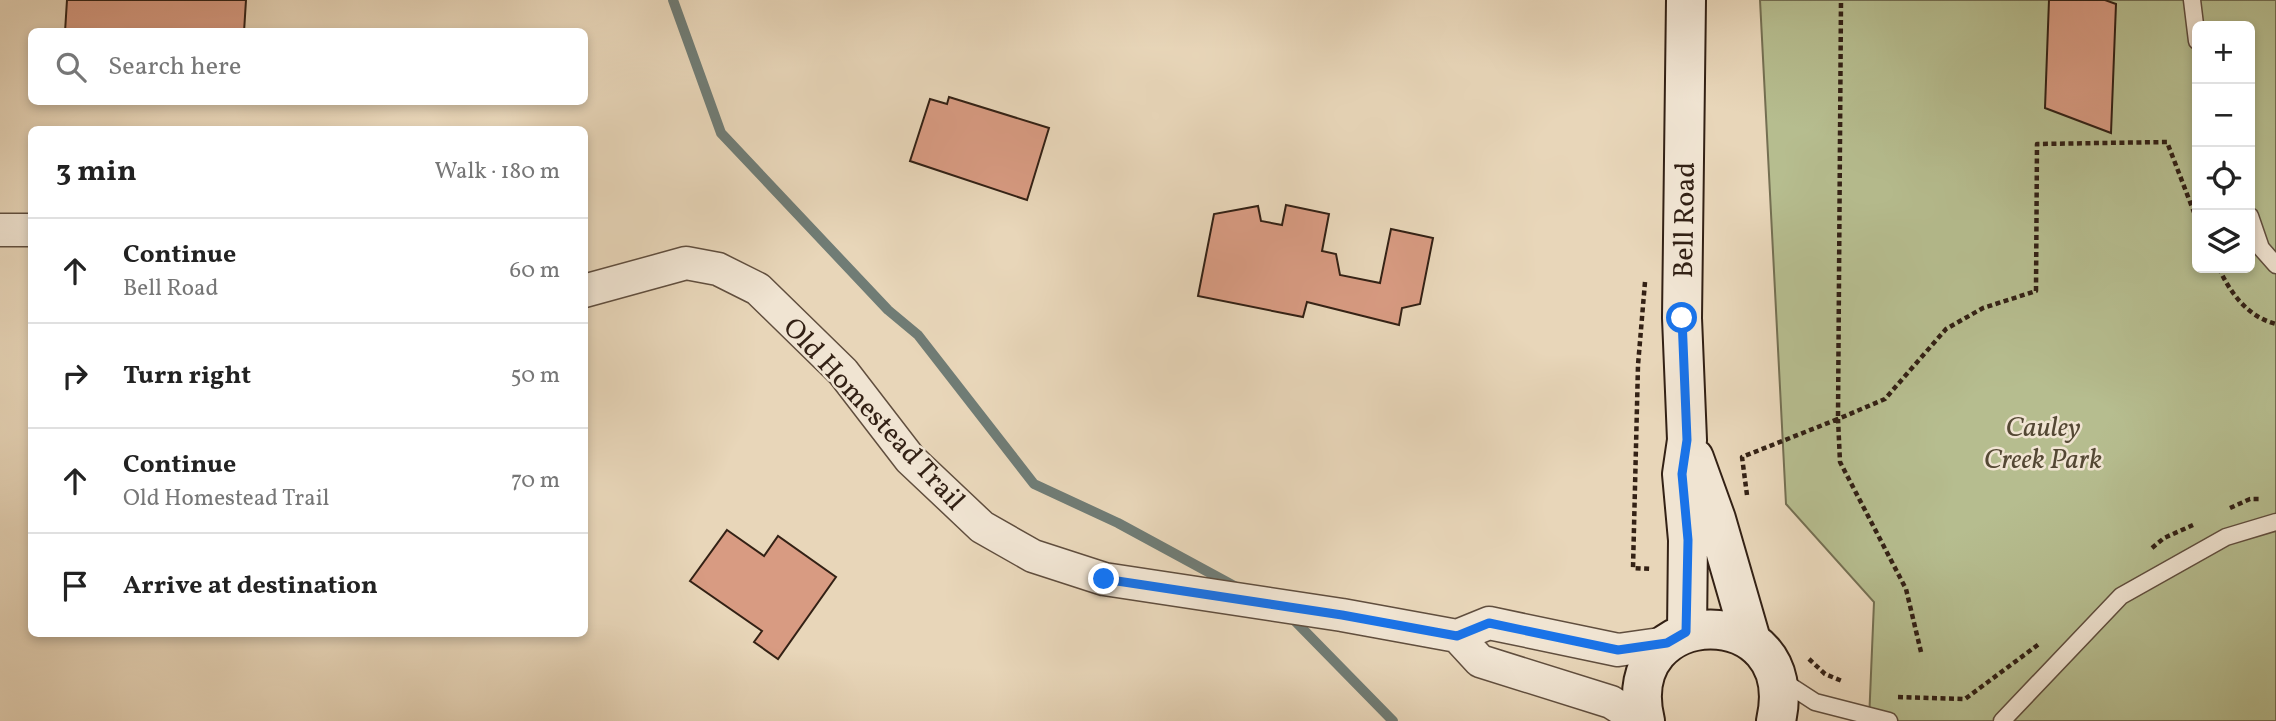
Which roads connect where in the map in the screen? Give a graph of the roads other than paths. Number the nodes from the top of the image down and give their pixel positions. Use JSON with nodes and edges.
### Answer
{"nodes":[{"id":1,"x":1686,"y":0,"type":"edge"},
{"id":2,"x":2192,"y":0,"type":"edge"},
{"id":3,"x":2195,"y":21,"type":"edge"},
{"id":4,"x":0,"y":230,"type":"edge"},
{"id":5,"x":28,"y":230,"type":"edge"},
{"id":6,"x":2255,"y":231,"type":"edge"},
{"id":7,"x":2276,"y":265,"type":"edge"},
{"id":8,"x":588,"y":290,"type":"edge"},
{"id":9,"x":1687,"y":440,"type":"junction"},
{"id":10,"x":2276,"y":522,"type":"edge"},
{"id":11,"x":1457,"y":636,"type":"junction"},
{"id":12,"x":1677,"y":637,"type":"junction"},
{"id":13,"x":1751,"y":640,"type":"junction"},
{"id":14,"x":1778,"y":678,"type":"junction"},
{"id":15,"x":1643,"y":721,"type":"edge"},
{"id":16,"x":1776,"y":721,"type":"edge"},
{"id":17,"x":1889,"y":721,"type":"edge"},
{"id":18,"x":2003,"y":721,"type":"edge"}],
"edges":[{"from":1,"to":9,"type":"street","name":"Bell Road"},
{"from":2,"to":3,"type":"lane"},
{"from":4,"to":5,"type":"street"},
{"from":6,"to":7,"type":"lane"},
{"from":8,"to":11,"type":"street","name":"Old Homestead Trail"},
{"from":9,"to":12,"type":"street","name":"Bell Road"},
{"from":9,"to":13,"type":"street","name":"Bell Road"},
{"from":10,"to":18,"type":"lane"},
{"from":11,"to":12,"type":"street"},
{"from":11,"to":15,"type":"street"},
{"from":12,"to":13,"type":"street"},
{"from":12,"to":15,"type":"street"},
{"from":13,"to":14,"type":"street","name":"Bell Road"},
{"from":14,"to":16,"type":"street"},
{"from":14,"to":17,"type":"lane"}]}
